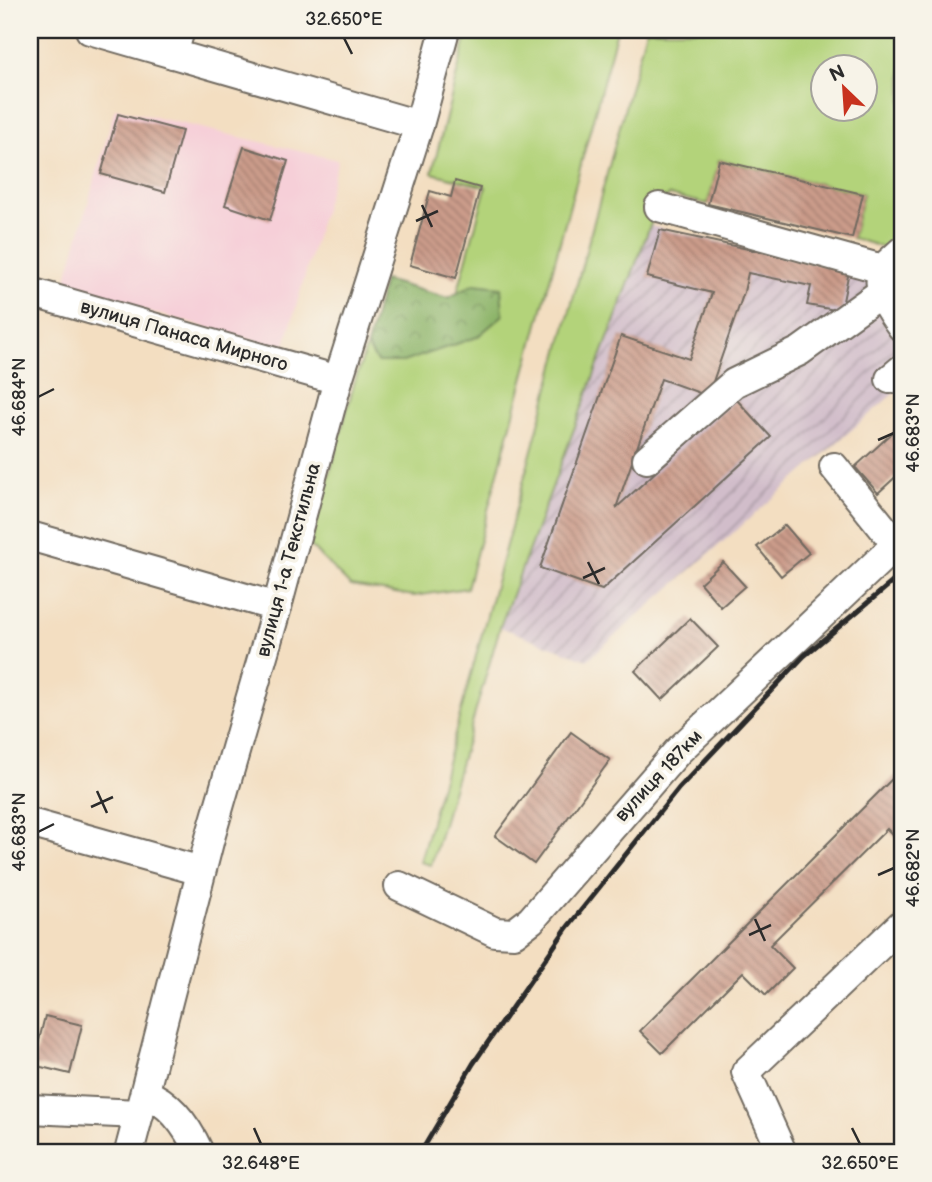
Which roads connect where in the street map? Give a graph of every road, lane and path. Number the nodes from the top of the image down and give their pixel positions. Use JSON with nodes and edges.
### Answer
{"nodes":[{"id":1,"x":90,"y":30,"type":"edge"},
{"id":2,"x":445,"y":30,"type":"edge"},
{"id":3,"x":176,"y":42,"type":"edge"},
{"id":4,"x":419,"y":125,"type":"junction"},
{"id":5,"x":659,"y":206,"type":"dead end"},
{"id":6,"x":889,"y":271,"type":"edge"},
{"id":7,"x":30,"y":292,"type":"edge"},
{"id":8,"x":902,"y":327,"type":"edge"},
{"id":9,"x":338,"y":380,"type":"junction"},
{"id":10,"x":647,"y":459,"type":"dead end"},
{"id":11,"x":834,"y":467,"type":"dead end"},
{"id":12,"x":30,"y":536,"type":"edge"},
{"id":13,"x":899,"y":542,"type":"edge"},
{"id":14,"x":277,"y":607,"type":"junction"},
{"id":15,"x":30,"y":823,"type":"edge"},
{"id":16,"x":201,"y":871,"type":"junction"},
{"id":17,"x":399,"y":886,"type":"dead end"},
{"id":18,"x":902,"y":924,"type":"edge"},
{"id":19,"x":142,"y":1104,"type":"junction"},
{"id":20,"x":30,"y":1109,"type":"edge"},
{"id":21,"x":129,"y":1152,"type":"edge"},
{"id":22,"x":199,"y":1152,"type":"edge"},
{"id":23,"x":782,"y":1152,"type":"edge"}],
"edges":[{"from":1,"to":3,"type":"street"},
{"from":2,"to":4,"type":"street","name":"вулиця 1-а Текстильна"},
{"from":3,"to":4,"type":"street"},
{"from":4,"to":9,"type":"street","name":"вулиця 1-а Текстильна"},
{"from":5,"to":6,"type":"street"},
{"from":6,"to":8,"type":"street"},
{"from":6,"to":10,"type":"street"},
{"from":7,"to":9,"type":"street","name":"вулиця Панаса Мирного"},
{"from":9,"to":14,"type":"street","name":"вулиця 1-а Текстильна"},
{"from":11,"to":13,"type":"street"},
{"from":12,"to":14,"type":"street"},
{"from":13,"to":17,"type":"street","name":"вулиця 187км"},
{"from":14,"to":16,"type":"street","name":"вулиця 1-а Текстильна"},
{"from":15,"to":16,"type":"street"},
{"from":16,"to":19,"type":"street","name":"вулиця 1-а Текстильна"},
{"from":18,"to":23,"type":"street"},
{"from":19,"to":20,"type":"street"},
{"from":19,"to":21,"type":"street","name":"вулиця 1-а Текстильна"},
{"from":19,"to":22,"type":"street"}]}
